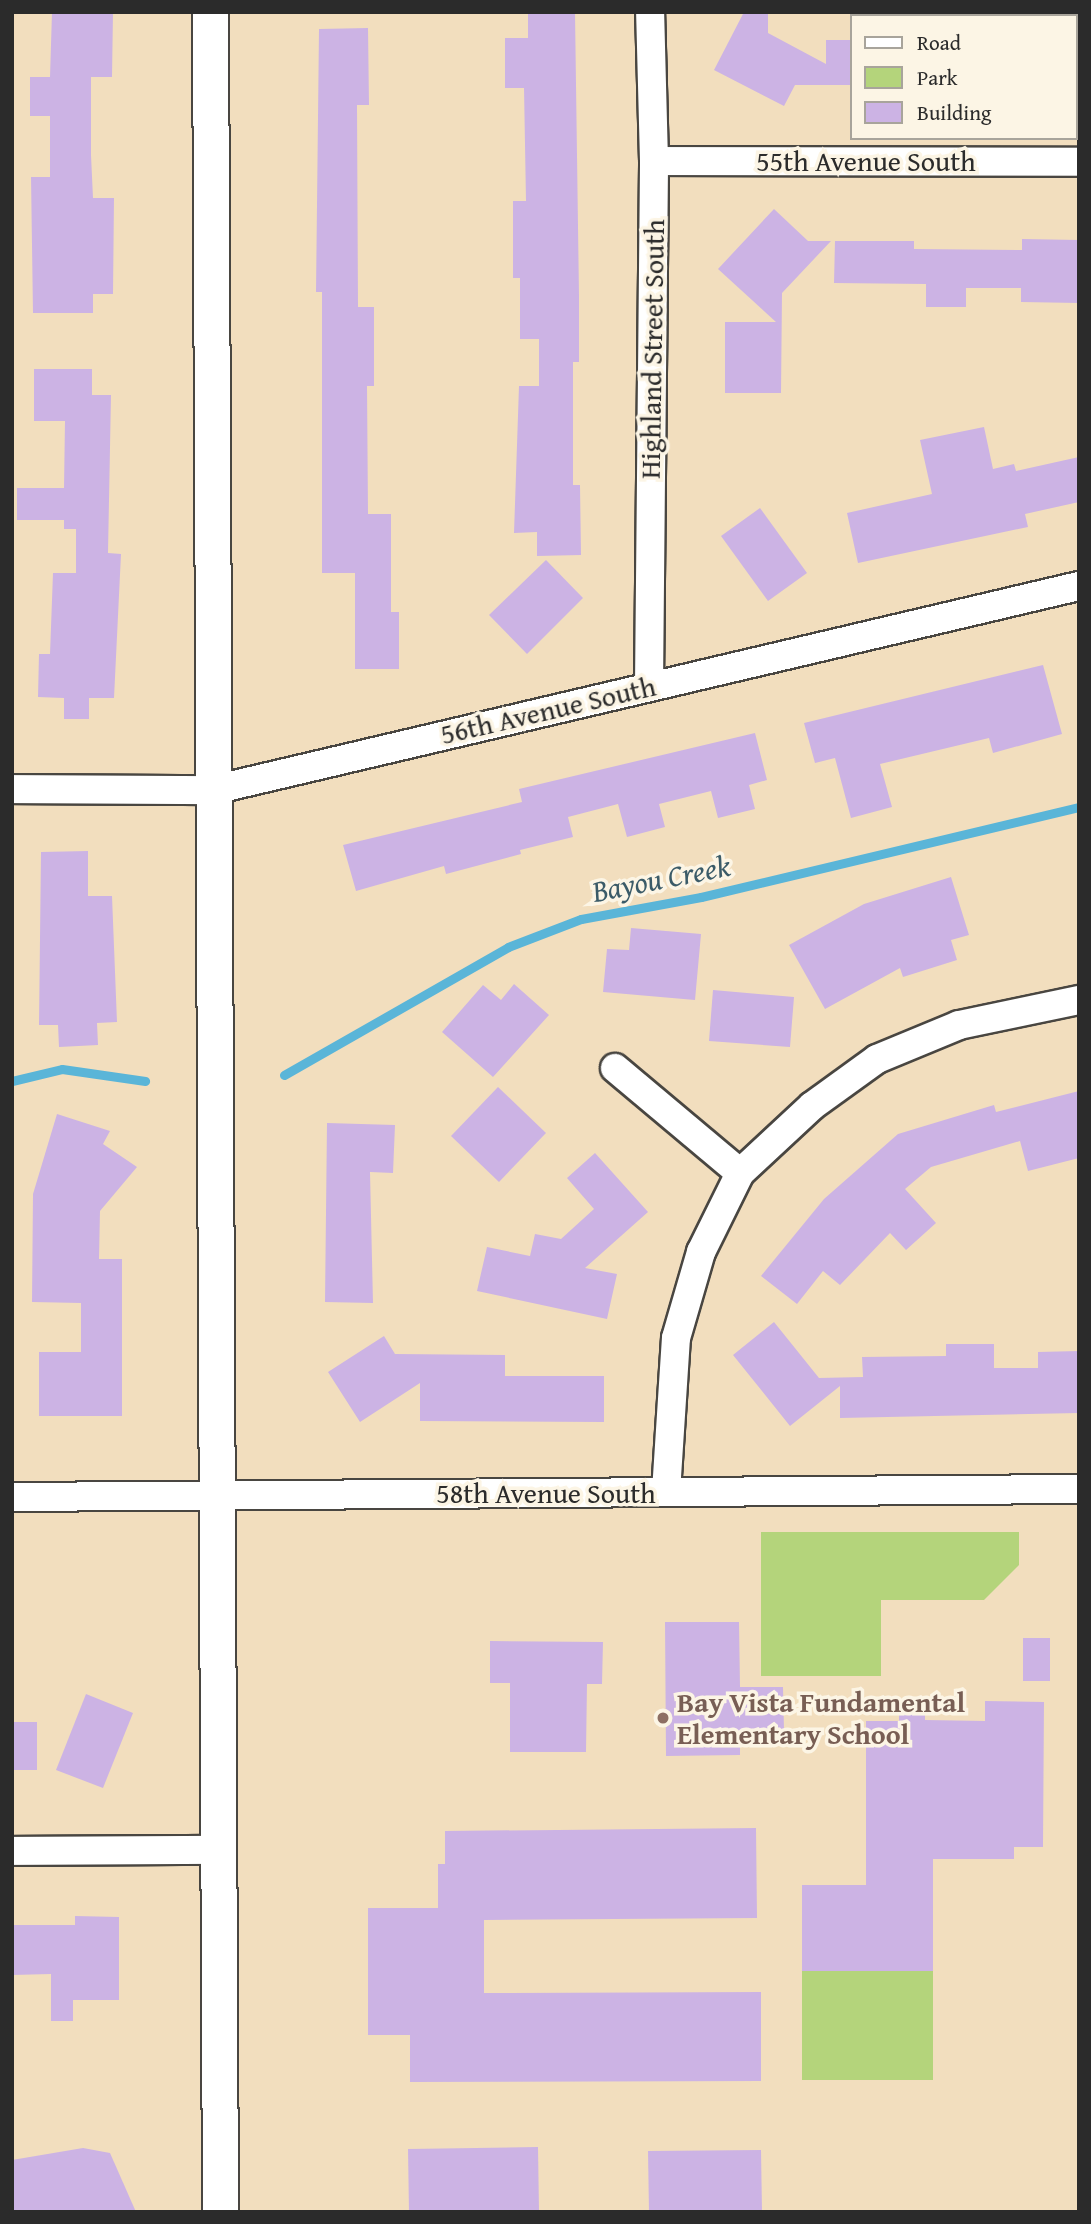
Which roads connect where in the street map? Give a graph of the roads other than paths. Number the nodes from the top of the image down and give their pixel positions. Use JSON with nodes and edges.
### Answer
{"nodes":[{"id":1,"x":210,"y":12,"type":"edge"},
{"id":2,"x":650,"y":12,"type":"edge"},
{"id":3,"x":654,"y":161,"type":"junction"},
{"id":4,"x":1079,"y":162,"type":"edge"},
{"id":5,"x":1079,"y":586,"type":"edge"},
{"id":6,"x":649,"y":686,"type":"junction"},
{"id":7,"x":12,"y":789,"type":"edge"},
{"id":8,"x":213,"y":790,"type":"junction"},
{"id":9,"x":1079,"y":1000,"type":"edge"},
{"id":10,"x":615,"y":1068,"type":"dead end"},
{"id":11,"x":740,"y":1173,"type":"junction"},
{"id":12,"x":1079,"y":1489,"type":"edge"},
{"id":13,"x":666,"y":1492,"type":"junction"},
{"id":14,"x":215,"y":1496,"type":"junction"},
{"id":15,"x":12,"y":1497,"type":"edge"},
{"id":16,"x":12,"y":1850,"type":"edge"},
{"id":17,"x":216,"y":1850,"type":"junction"},
{"id":18,"x":220,"y":2212,"type":"edge"}],
"edges":[{"from":1,"to":8,"type":"street"},
{"from":2,"to":3,"type":"street","name":"Highland Street South"},
{"from":3,"to":4,"type":"street","name":"55th Avenue South"},
{"from":3,"to":6,"type":"street","name":"Highland Street South"},
{"from":5,"to":6,"type":"street","name":"56th Avenue South"},
{"from":6,"to":8,"type":"street","name":"56th Avenue South"},
{"from":7,"to":8,"type":"street","name":"56th Avenue South"},
{"from":8,"to":14,"type":"street"},
{"from":9,"to":11,"type":"street"},
{"from":10,"to":11,"type":"street"},
{"from":11,"to":13,"type":"street"},
{"from":12,"to":13,"type":"street","name":"58th Avenue South"},
{"from":13,"to":14,"type":"street","name":"58th Avenue South"},
{"from":14,"to":15,"type":"street","name":"58th Avenue South"},
{"from":14,"to":17,"type":"street"},
{"from":16,"to":17,"type":"street"},
{"from":17,"to":18,"type":"street"}]}
